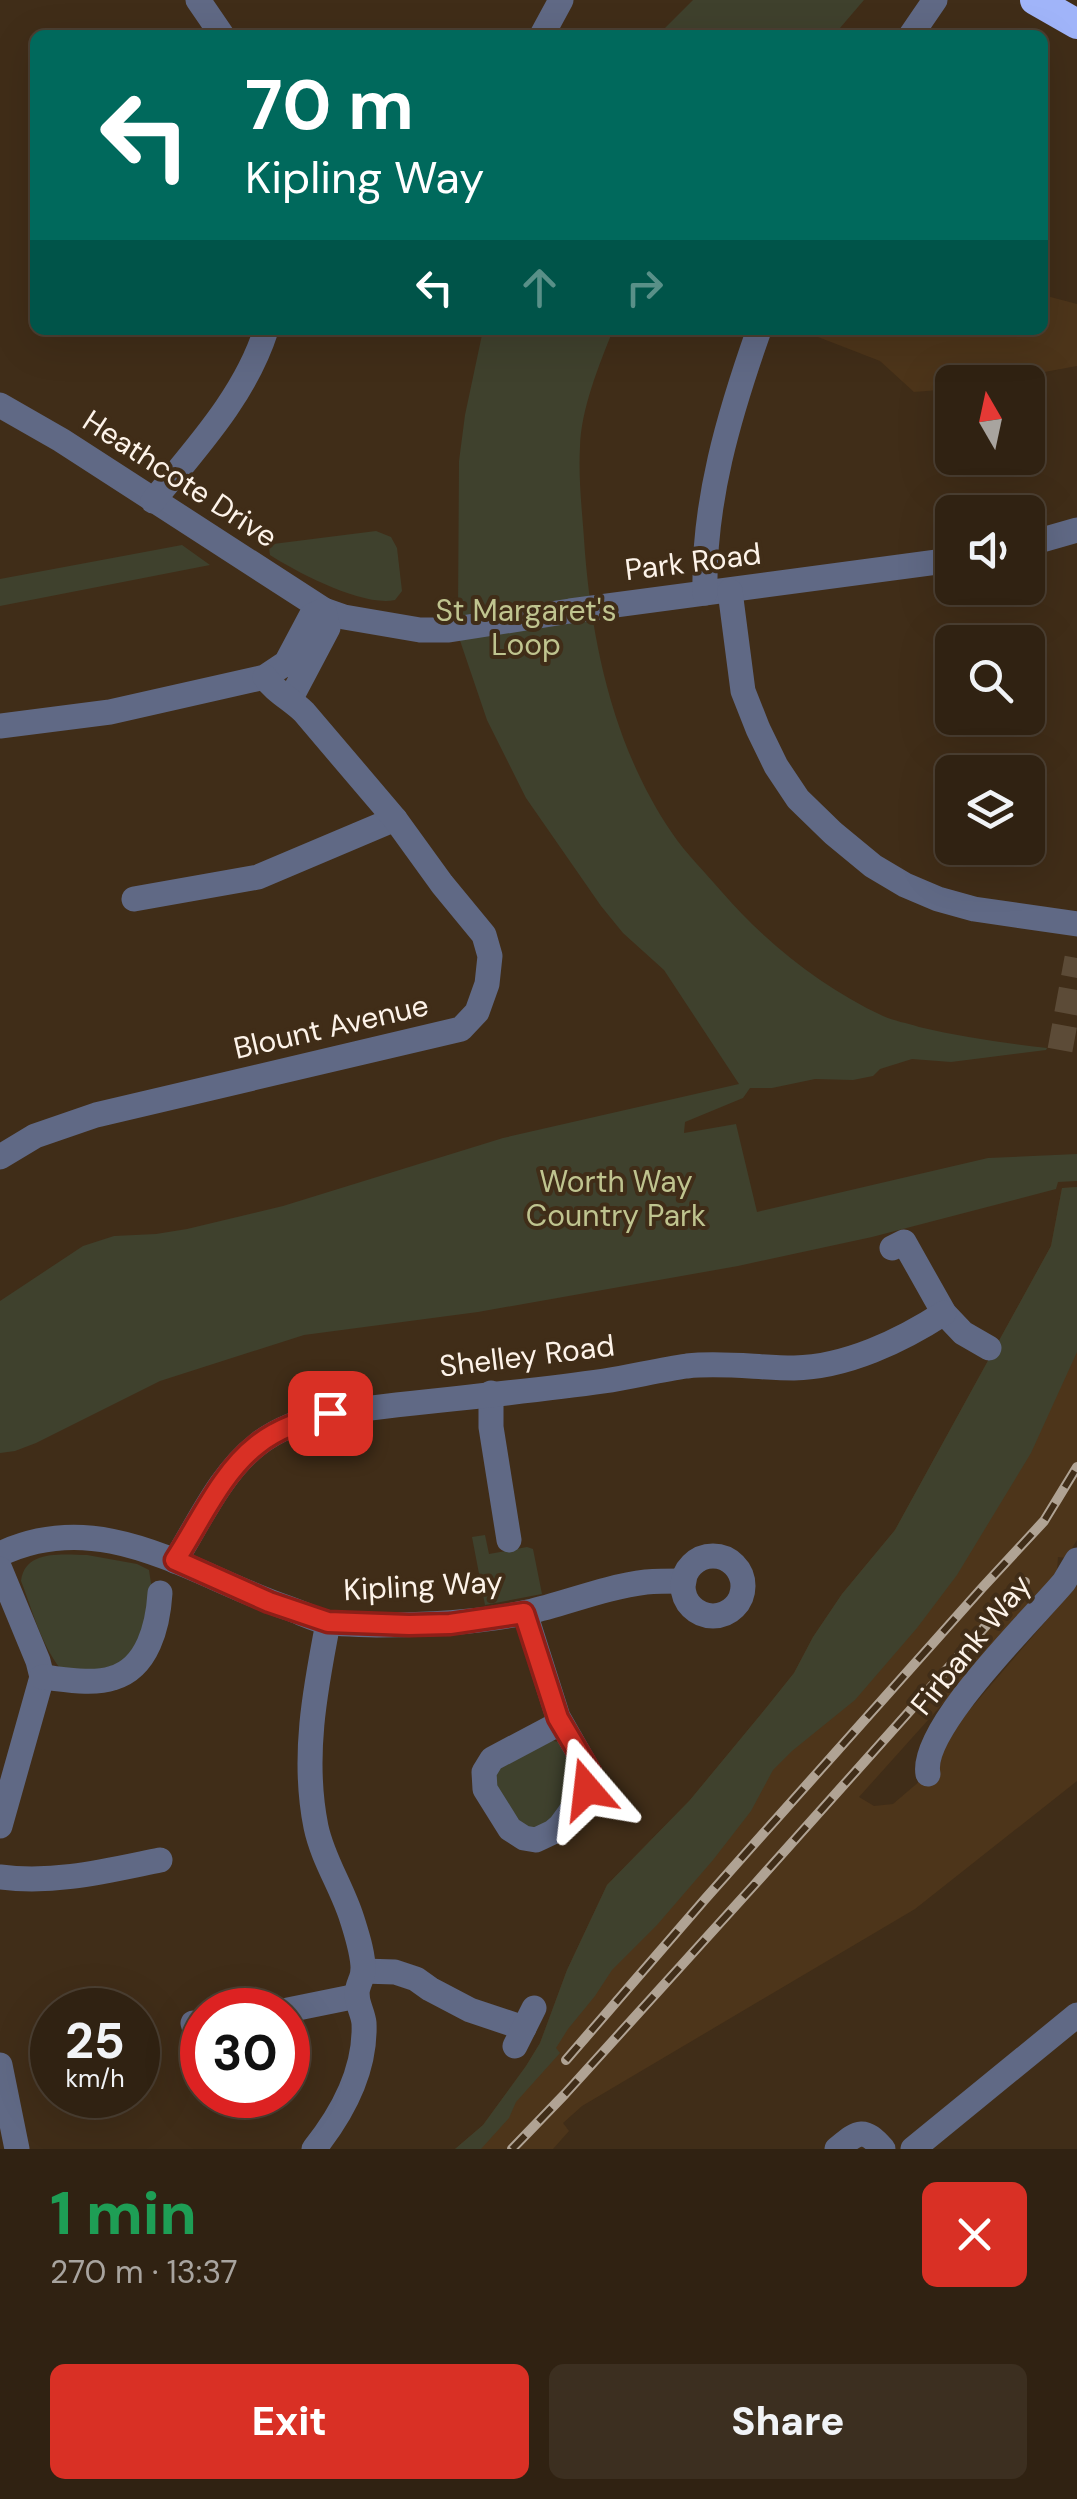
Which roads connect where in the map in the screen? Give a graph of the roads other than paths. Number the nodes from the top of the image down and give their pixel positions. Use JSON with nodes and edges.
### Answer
{"nodes":[{"id":1,"x":198,"y":0,"type":"edge"},
{"id":2,"x":561,"y":0,"type":"edge"},
{"id":3,"x":936,"y":0,"type":"edge"},
{"id":4,"x":1034,"y":0,"type":"edge"},
{"id":5,"x":1077,"y":24,"type":"edge"},
{"id":6,"x":219,"y":30,"type":"edge"},
{"id":7,"x":545,"y":30,"type":"edge"},
{"id":8,"x":915,"y":30,"type":"edge"},
{"id":9,"x":264,"y":335,"type":"edge"},
{"id":10,"x":757,"y":335,"type":"edge"},
{"id":11,"x":0,"y":405,"type":"edge"},
{"id":12,"x":153,"y":501,"type":"junction"},
{"id":13,"x":1077,"y":530,"type":"edge"},
{"id":14,"x":1045,"y":539,"type":"edge"},
{"id":15,"x":935,"y":562,"type":"edge"},
{"id":16,"x":717,"y":592,"type":"junction"},
{"id":17,"x":324,"y":610,"type":"junction"},
{"id":18,"x":264,"y":677,"type":"junction"},
{"id":19,"x":291,"y":698,"type":"junction"},
{"id":20,"x":0,"y":726,"type":"edge"},
{"id":21,"x":395,"y":819,"type":"junction"},
{"id":22,"x":134,"y":899,"type":"dead end"},
{"id":23,"x":1077,"y":924,"type":"edge"},
{"id":24,"x":0,"y":1157,"type":"edge"},
{"id":25,"x":892,"y":1248,"type":"dead end"},
{"id":26,"x":944,"y":1313,"type":"junction"},
{"id":27,"x":989,"y":1348,"type":"dead end"},
{"id":28,"x":490,"y":1393,"type":"junction"},
{"id":29,"x":508,"y":1540,"type":"dead end"},
{"id":30,"x":0,"y":1554,"type":"edge"},
{"id":31,"x":175,"y":1560,"type":"junction"},
{"id":32,"x":1077,"y":1560,"type":"edge"},
{"id":33,"x":0,"y":1570,"type":"edge"},
{"id":34,"x":684,"y":1581,"type":"dead end"},
{"id":35,"x":166,"y":1612,"type":"dead end"},
{"id":36,"x":524,"y":1613,"type":"junction"},
{"id":37,"x":328,"y":1622,"type":"junction"},
{"id":38,"x":42,"y":1677,"type":"junction"},
{"id":39,"x":560,"y":1722,"type":"junction"},
{"id":40,"x":928,"y":1774,"type":"dead end"},
{"id":41,"x":0,"y":1826,"type":"edge"},
{"id":42,"x":162,"y":1859,"type":"dead end"},
{"id":43,"x":0,"y":1876,"type":"edge"},
{"id":44,"x":360,"y":1983,"type":"junction"},
{"id":45,"x":310,"y":2002,"type":"edge"},
{"id":46,"x":1077,"y":2015,"type":"edge"},
{"id":47,"x":524,"y":2028,"type":"dead end"},
{"id":48,"x":0,"y":2064,"type":"edge"},
{"id":49,"x":17,"y":2149,"type":"edge"},
{"id":50,"x":314,"y":2149,"type":"edge"},
{"id":51,"x":836,"y":2149,"type":"edge"},
{"id":52,"x":883,"y":2149,"type":"edge"},
{"id":53,"x":914,"y":2149,"type":"edge"}],
"edges":[{"from":1,"to":6,"type":"street"},
{"from":2,"to":7,"type":"street"},
{"from":3,"to":8,"type":"street"},
{"from":4,"to":5,"type":"highway"},
{"from":9,"to":12,"type":"street"},
{"from":10,"to":16,"type":"street"},
{"from":11,"to":12,"type":"street","name":"Heathcote Drive"},
{"from":12,"to":17,"type":"street","name":"Heathcote Drive"},
{"from":13,"to":14,"type":"street"},
{"from":15,"to":16,"type":"street","name":"Park Road"},
{"from":16,"to":17,"type":"street","name":"Park Road"},
{"from":16,"to":23,"type":"street"},
{"from":17,"to":18,"type":"street"},
{"from":17,"to":19,"type":"street"},
{"from":18,"to":19,"type":"street","name":"Blount Avenue"},
{"from":18,"to":20,"type":"street"},
{"from":19,"to":21,"type":"street","name":"Blount Avenue"},
{"from":21,"to":22,"type":"street"},
{"from":21,"to":24,"type":"street","name":"Blount Avenue"},
{"from":25,"to":26,"type":"street"},
{"from":26,"to":27,"type":"street"},
{"from":26,"to":28,"type":"street","name":"Shelley Road"},
{"from":28,"to":29,"type":"street"},
{"from":28,"to":31,"type":"street","name":"Shelley Road"},
{"from":30,"to":31,"type":"street","name":"Kipling Way"},
{"from":31,"to":37,"type":"street","name":"Kipling Way"},
{"from":32,"to":40,"type":"street","name":"Firbank Way"},
{"from":33,"to":38,"type":"street"},
{"from":34,"to":36,"type":"street","name":"Kipling Way"},
{"from":35,"to":38,"type":"street"},
{"from":36,"to":37,"type":"street","name":"Kipling Way"},
{"from":36,"to":39,"type":"street"},
{"from":37,"to":44,"type":"street"},
{"from":38,"to":41,"type":"street"},
{"from":39,"to":39,"type":"street"},
{"from":42,"to":43,"type":"street"},
{"from":44,"to":45,"type":"street"},
{"from":44,"to":47,"type":"street"},
{"from":44,"to":50,"type":"street"},
{"from":46,"to":53,"type":"street"},
{"from":48,"to":49,"type":"street"},
{"from":51,"to":52,"type":"street"}]}
